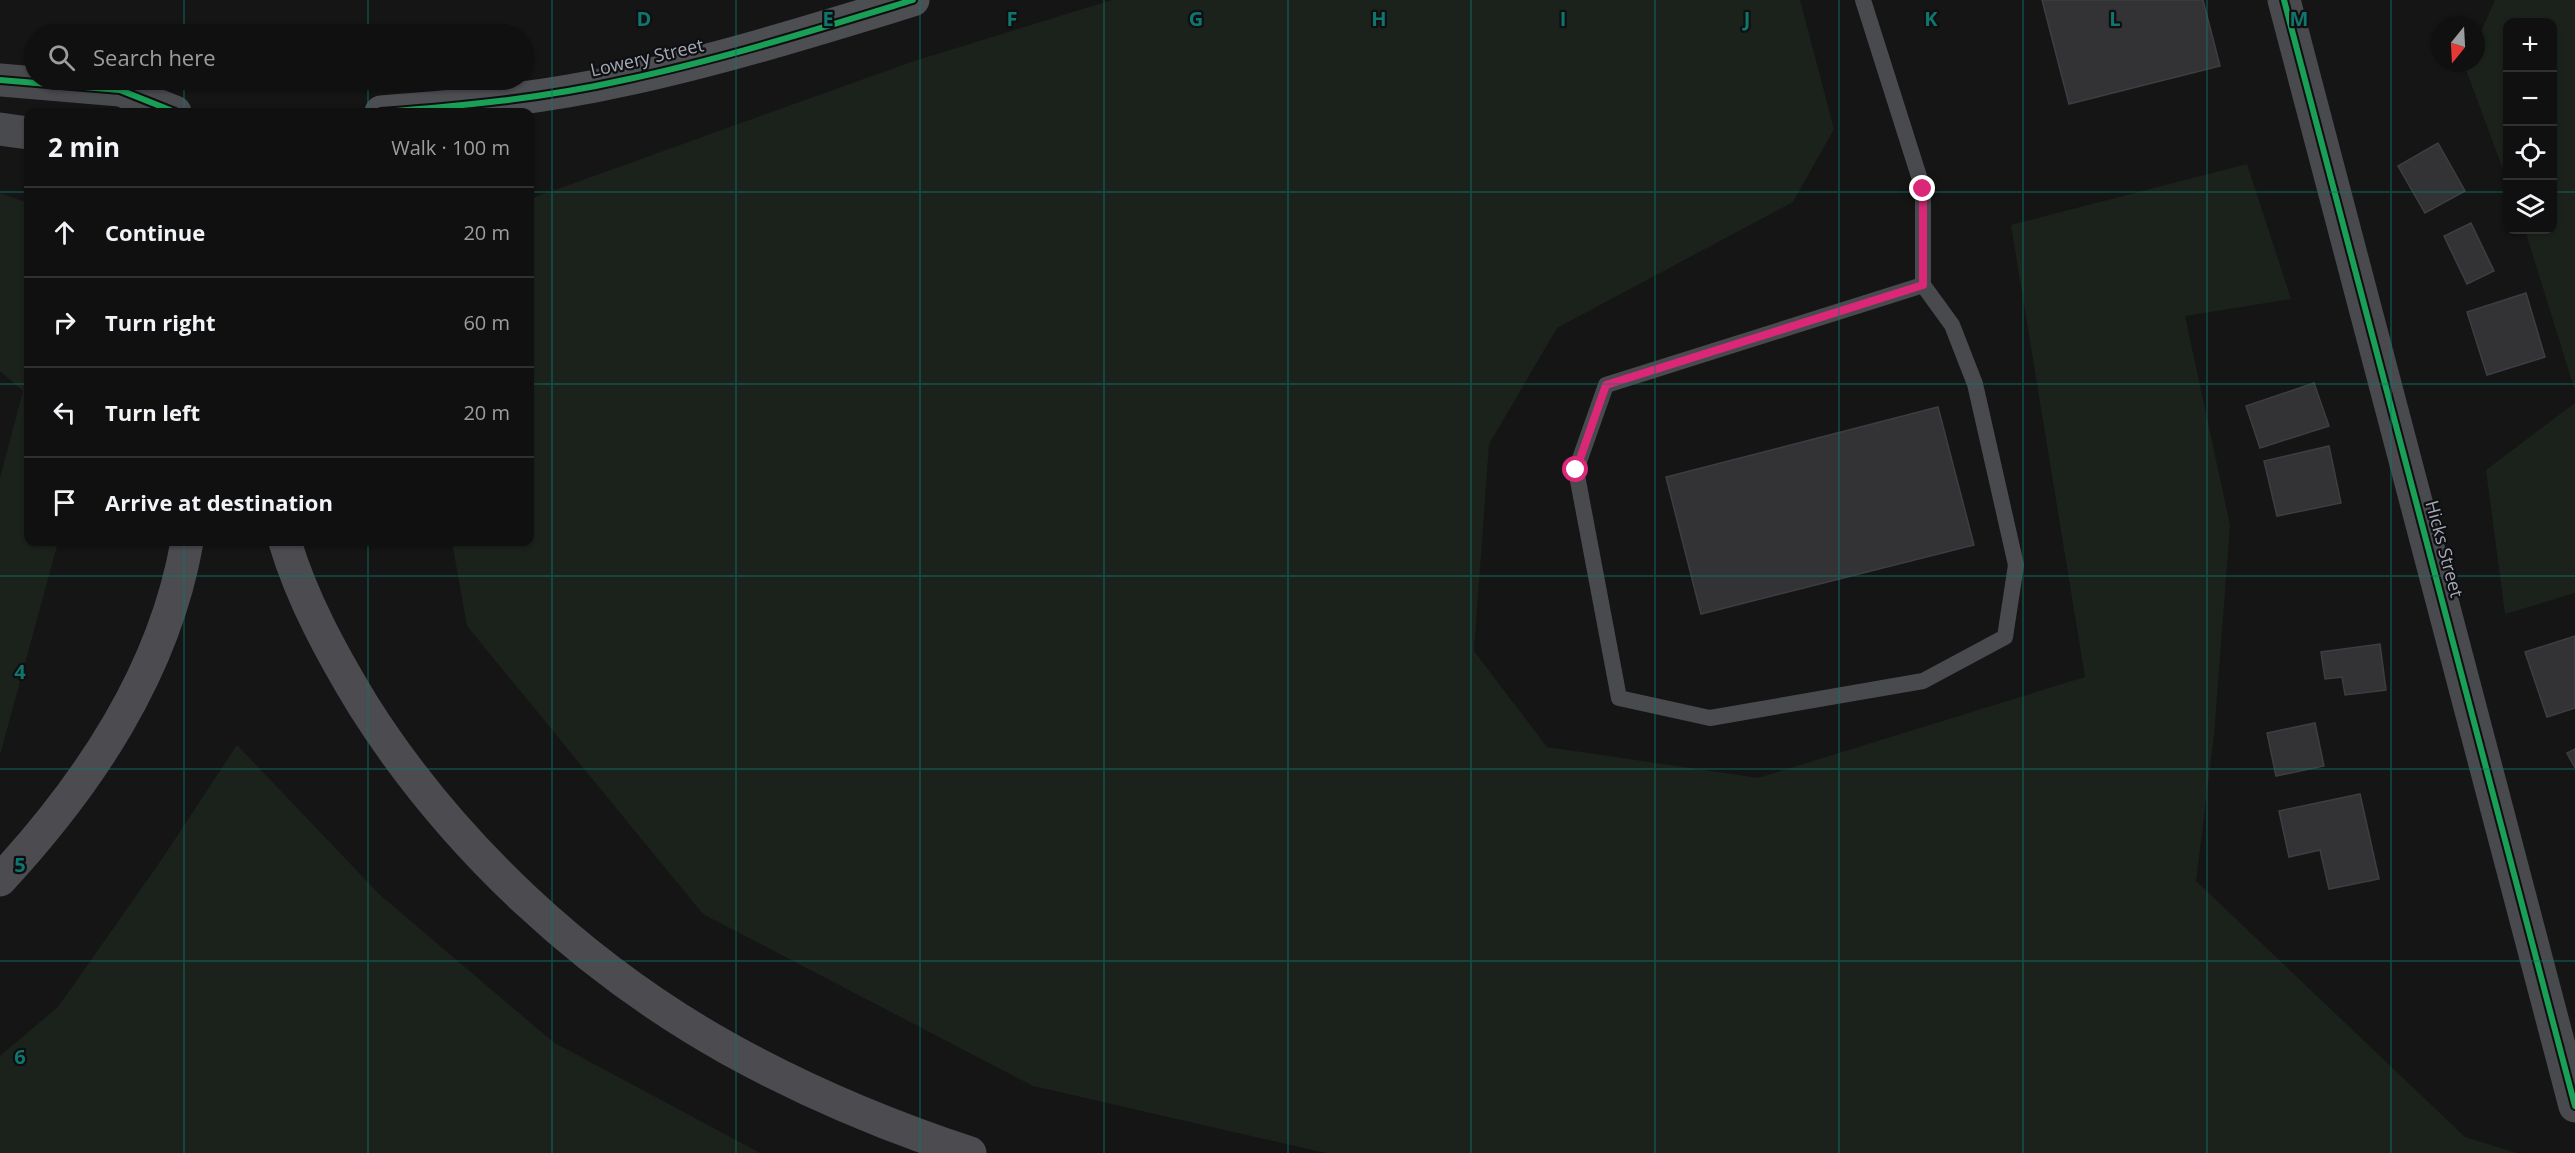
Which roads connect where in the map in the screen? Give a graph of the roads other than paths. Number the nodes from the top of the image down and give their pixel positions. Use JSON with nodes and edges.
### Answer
{"nodes":[{"id":1,"x":913,"y":0,"type":"edge"},
{"id":2,"x":1863,"y":0,"type":"edge"},
{"id":3,"x":2284,"y":0,"type":"edge"},
{"id":4,"x":0,"y":80,"type":"edge"},
{"id":5,"x":24,"y":82,"type":"edge"},
{"id":6,"x":120,"y":90,"type":"edge"},
{"id":7,"x":165,"y":108,"type":"edge"},
{"id":8,"x":436,"y":108,"type":"edge"},
{"id":9,"x":0,"y":129,"type":"edge"},
{"id":10,"x":24,"y":132,"type":"edge"},
{"id":11,"x":1923,"y":285,"type":"junction"},
{"id":12,"x":186,"y":546,"type":"edge"},
{"id":13,"x":287,"y":546,"type":"edge"},
{"id":14,"x":0,"y":880,"type":"edge"},
{"id":15,"x":2575,"y":1106,"type":"edge"},
{"id":16,"x":970,"y":1153,"type":"edge"}],
"edges":[{"from":1,"to":8,"type":"main road","name":"Lowery Street"},
{"from":2,"to":11,"type":"lane"},
{"from":3,"to":15,"type":"street","name":"Hicks Street"},
{"from":4,"to":5,"type":"street"},
{"from":6,"to":7,"type":"street"},
{"from":9,"to":10,"type":"street"},
{"from":11,"to":11,"type":"lane"},
{"from":12,"to":14,"type":"highway"},
{"from":13,"to":16,"type":"highway"}]}
